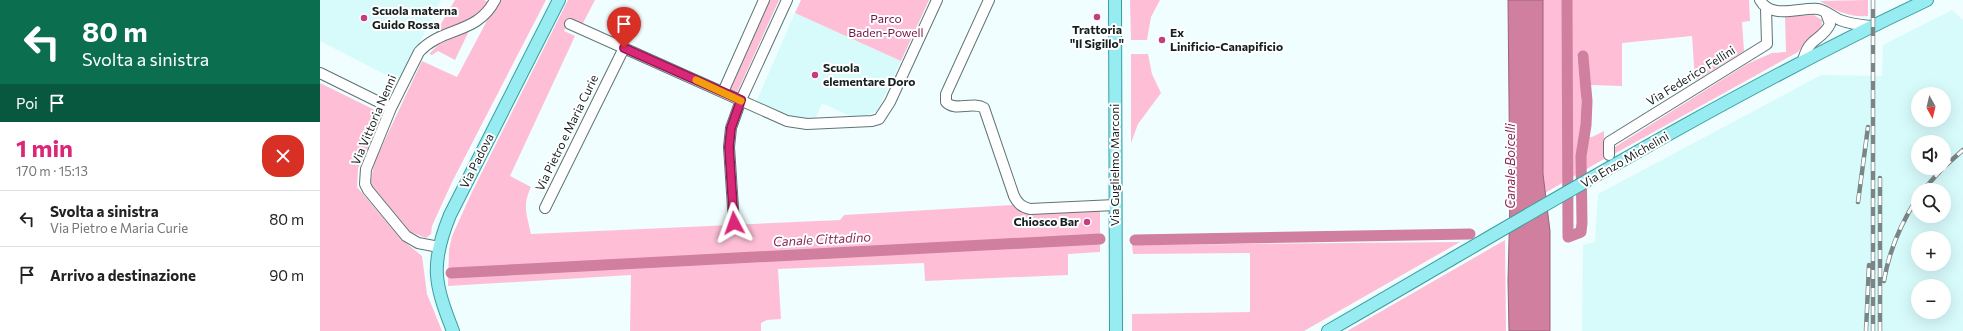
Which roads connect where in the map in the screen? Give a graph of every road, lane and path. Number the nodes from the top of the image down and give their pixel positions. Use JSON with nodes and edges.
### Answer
{"nodes":[{"id":1,"x":559,"y":0,"type":"edge"},
{"id":2,"x":764,"y":0,"type":"edge"},
{"id":3,"x":787,"y":0,"type":"edge"},
{"id":4,"x":937,"y":0,"type":"edge"},
{"id":5,"x":989,"y":0,"type":"edge"},
{"id":6,"x":1115,"y":0,"type":"edge"},
{"id":7,"x":1927,"y":0,"type":"edge"},
{"id":8,"x":493,"y":4,"type":"edge"},
{"id":9,"x":1763,"y":4,"type":"edge"},
{"id":10,"x":1826,"y":13,"type":"junction"},
{"id":11,"x":570,"y":24,"type":"dead end"},
{"id":12,"x":1870,"y":26,"type":"junction"},
{"id":13,"x":624,"y":48,"type":"junction"},
{"id":14,"x":1803,"y":61,"type":"junction"},
{"id":15,"x":320,"y":73,"type":"edge"},
{"id":16,"x":723,"y":92,"type":"junction"},
{"id":17,"x":741,"y":100,"type":"junction"},
{"id":18,"x":391,"y":108,"type":"junction"},
{"id":19,"x":1609,"y":156,"type":"dead end"},
{"id":20,"x":1116,"y":204,"type":"junction"},
{"id":21,"x":545,"y":208,"type":"dead end"},
{"id":22,"x":734,"y":223,"type":"dead end"},
{"id":23,"x":439,"y":247,"type":"junction"},
{"id":24,"x":1329,"y":330,"type":"edge"},
{"id":25,"x":453,"y":331,"type":"edge"},
{"id":26,"x":1116,"y":331,"type":"edge"}],
"edges":[{"from":1,"to":23,"type":"main road","name":"Via Padova"},
{"from":2,"to":16,"type":"street"},
{"from":3,"to":17,"type":"street"},
{"from":4,"to":17,"type":"street"},
{"from":5,"to":20,"type":"street"},
{"from":6,"to":20,"type":"main road","name":"Via Guglielmo Marconi"},
{"from":7,"to":12,"type":"main road","name":"Via Enzo Michelini"},
{"from":8,"to":18,"type":"street","name":"Via Vittoria Nenni"},
{"from":9,"to":10,"type":"street","name":"Via Federico Fellini"},
{"from":9,"to":19,"type":"street","name":"Via Federico Fellini"},
{"from":10,"to":12,"type":"street","name":"Via Federico Fellini"},
{"from":10,"to":14,"type":"street"},
{"from":11,"to":13,"type":"street"},
{"from":12,"to":14,"type":"main road","name":"Via Enzo Michelini"},
{"from":13,"to":16,"type":"street"},
{"from":13,"to":21,"type":"street","name":"Via Pietro e Maria Curie"},
{"from":14,"to":24,"type":"main road","name":"Via Enzo Michelini"},
{"from":15,"to":18,"type":"street"},
{"from":16,"to":17,"type":"street"},
{"from":17,"to":22,"type":"street"},
{"from":18,"to":23,"type":"street","name":"Via Vittoria Nenni"},
{"from":20,"to":26,"type":"main road","name":"Via Guglielmo Marconi"},
{"from":23,"to":25,"type":"main road","name":"Via Padova"}]}
